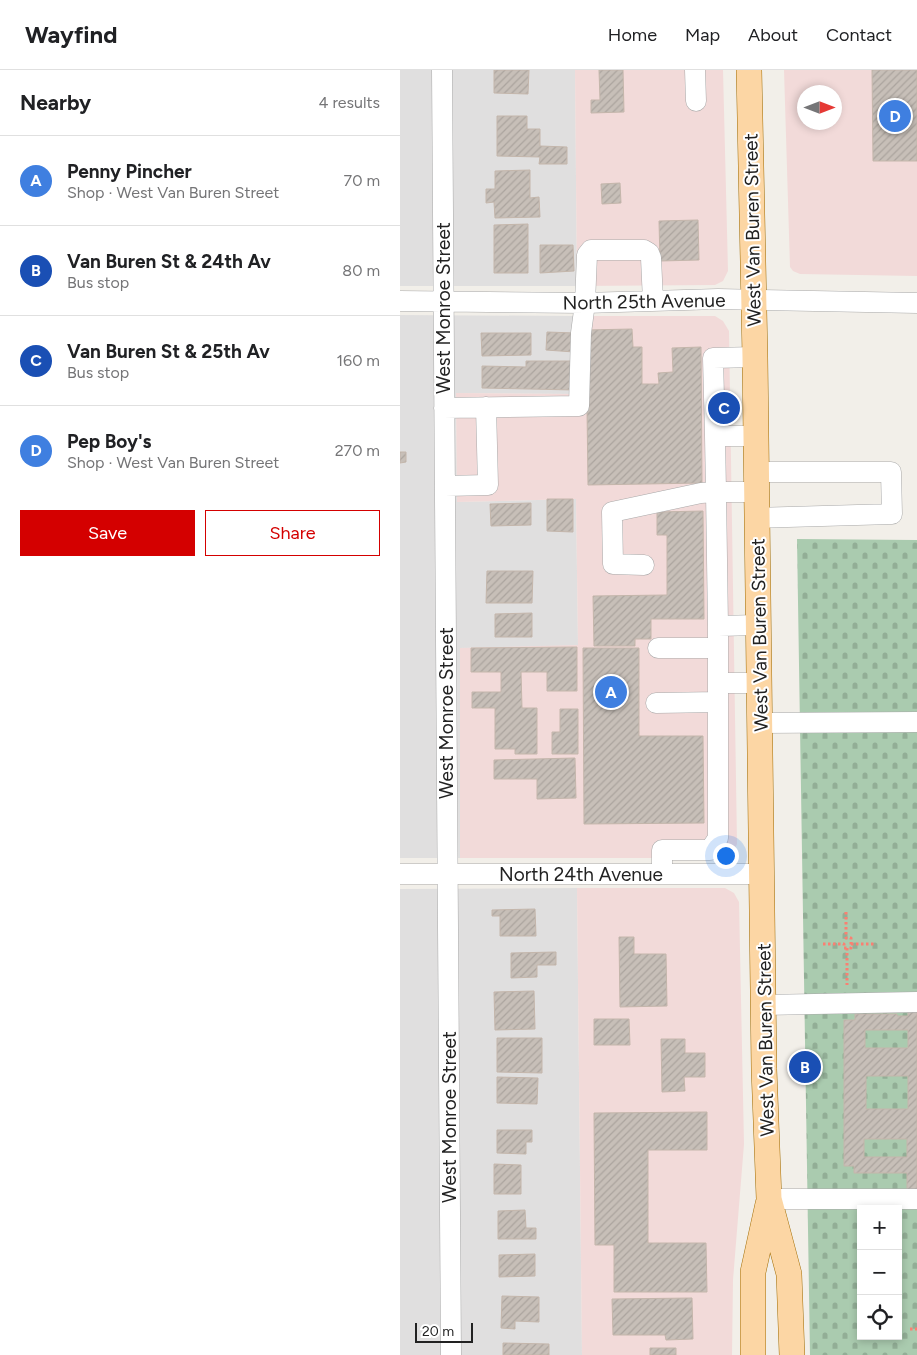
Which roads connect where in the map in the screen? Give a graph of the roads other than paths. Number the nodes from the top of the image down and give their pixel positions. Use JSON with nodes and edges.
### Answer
{"nodes":[{"id":1,"x":442,"y":70,"type":"edge"},
{"id":2,"x":696,"y":70,"type":"edge"},
{"id":3,"x":749,"y":70,"type":"edge"},
{"id":4,"x":696,"y":101,"type":"dead end"},
{"id":5,"x":754,"y":300,"type":"junction"},
{"id":6,"x":400,"y":301,"type":"edge"},
{"id":7,"x":653,"y":301,"type":"junction"},
{"id":8,"x":443,"y":302,"type":"junction"},
{"id":9,"x":586,"y":303,"type":"junction"},
{"id":10,"x":917,"y":303,"type":"edge"},
{"id":11,"x":755,"y":357,"type":"junction"},
{"id":12,"x":486,"y":407,"type":"junction"},
{"id":13,"x":444,"y":408,"type":"junction"},
{"id":14,"x":715,"y":436,"type":"junction"},
{"id":15,"x":756,"y":436,"type":"junction"},
{"id":16,"x":757,"y":482,"type":"junction"},
{"id":17,"x":445,"y":486,"type":"junction"},
{"id":18,"x":716,"y":492,"type":"junction"},
{"id":19,"x":757,"y":518,"type":"junction"},
{"id":20,"x":644,"y":565,"type":"dead end"},
{"id":21,"x":758,"y":625,"type":"junction"},
{"id":22,"x":718,"y":626,"type":"junction"},
{"id":23,"x":658,"y":648,"type":"dead end"},
{"id":24,"x":718,"y":648,"type":"junction"},
{"id":25,"x":759,"y":683,"type":"junction"},
{"id":26,"x":718,"y":692,"type":"junction"},
{"id":27,"x":656,"y":703,"type":"dead end"},
{"id":28,"x":917,"y":722,"type":"edge"},
{"id":29,"x":760,"y":723,"type":"junction"},
{"id":30,"x":710,"y":850,"type":"junction"},
{"id":31,"x":400,"y":874,"type":"edge"},
{"id":32,"x":447,"y":874,"type":"junction"},
{"id":33,"x":662,"y":874,"type":"junction"},
{"id":34,"x":711,"y":874,"type":"junction"},
{"id":35,"x":762,"y":874,"type":"junction"},
{"id":36,"x":917,"y":1002,"type":"edge"},
{"id":37,"x":764,"y":1005,"type":"junction"},
{"id":38,"x":770,"y":1199,"type":"junction"},
{"id":39,"x":917,"y":1200,"type":"edge"},
{"id":40,"x":451,"y":1355,"type":"edge"},
{"id":41,"x":753,"y":1355,"type":"edge"},
{"id":42,"x":792,"y":1355,"type":"edge"}],
"edges":[{"from":1,"to":8,"type":"street","name":"West Monroe Street"},
{"from":2,"to":4,"type":"street"},
{"from":3,"to":5,"type":"main road","name":"West Van Buren Street"},
{"from":5,"to":7,"type":"street","name":"North 25th Avenue"},
{"from":5,"to":10,"type":"street","name":"North 25th Avenue"},
{"from":5,"to":11,"type":"main road","name":"West Van Buren Street"},
{"from":6,"to":8,"type":"street","name":"North 25th Avenue"},
{"from":7,"to":9,"type":"street","name":"North 25th Avenue"},
{"from":7,"to":9,"type":"street"},
{"from":8,"to":9,"type":"street","name":"North 25th Avenue"},
{"from":8,"to":13,"type":"street","name":"West Monroe Street"},
{"from":9,"to":12,"type":"street"},
{"from":11,"to":14,"type":"street"},
{"from":11,"to":15,"type":"main road","name":"West Van Buren Street"},
{"from":12,"to":13,"type":"street"},
{"from":12,"to":17,"type":"street"},
{"from":13,"to":17,"type":"street","name":"West Monroe Street"},
{"from":14,"to":15,"type":"street"},
{"from":14,"to":18,"type":"street"},
{"from":15,"to":16,"type":"main road","name":"West Van Buren Street"},
{"from":16,"to":18,"type":"street"},
{"from":16,"to":19,"type":"main road","name":"West Van Buren Street"},
{"from":16,"to":19,"type":"street"},
{"from":17,"to":32,"type":"street","name":"West Monroe Street"},
{"from":18,"to":20,"type":"street"},
{"from":18,"to":22,"type":"street"},
{"from":19,"to":21,"type":"main road","name":"West Van Buren Street"},
{"from":21,"to":22,"type":"street"},
{"from":21,"to":25,"type":"main road","name":"West Van Buren Street"},
{"from":22,"to":24,"type":"street"},
{"from":23,"to":24,"type":"street"},
{"from":24,"to":26,"type":"street"},
{"from":25,"to":26,"type":"street"},
{"from":25,"to":29,"type":"main road","name":"West Van Buren Street"},
{"from":26,"to":27,"type":"street"},
{"from":26,"to":30,"type":"street"},
{"from":28,"to":29,"type":"street"},
{"from":29,"to":35,"type":"main road","name":"West Van Buren Street"},
{"from":30,"to":33,"type":"street"},
{"from":30,"to":34,"type":"street"},
{"from":31,"to":32,"type":"street","name":"North 24th Avenue"},
{"from":32,"to":33,"type":"street","name":"North 24th Avenue"},
{"from":32,"to":40,"type":"street","name":"West Monroe Street"},
{"from":33,"to":34,"type":"street","name":"North 24th Avenue"},
{"from":34,"to":35,"type":"street","name":"North 24th Avenue"},
{"from":35,"to":37,"type":"main road","name":"West Van Buren Street"},
{"from":36,"to":37,"type":"street"},
{"from":37,"to":38,"type":"main road","name":"West Van Buren Street"},
{"from":38,"to":39,"type":"street"},
{"from":38,"to":41,"type":"main road","name":"West Van Buren Street"},
{"from":38,"to":42,"type":"main road","name":"West Van Buren Street"}]}
